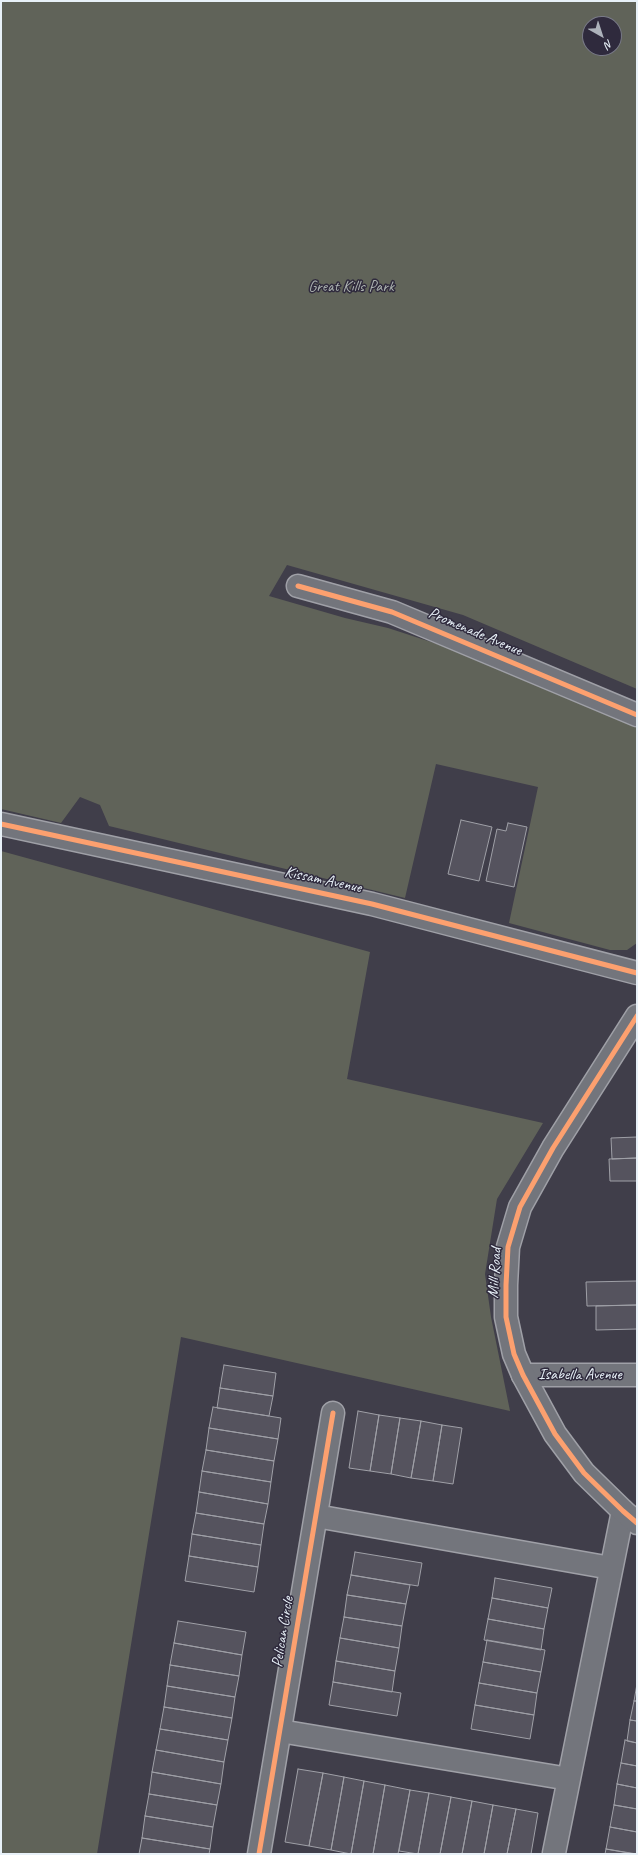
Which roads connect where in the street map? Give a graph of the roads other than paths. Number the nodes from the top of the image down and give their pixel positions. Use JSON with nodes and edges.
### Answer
{"nodes":[{"id":1,"x":298,"y":586,"type":"dead end"},
{"id":2,"x":637,"y":715,"type":"edge"},
{"id":3,"x":1,"y":824,"type":"edge"},
{"id":4,"x":637,"y":973,"type":"edge"},
{"id":5,"x":637,"y":1016,"type":"edge"},
{"id":6,"x":523,"y":1375,"type":"junction"},
{"id":7,"x":637,"y":1375,"type":"edge"},
{"id":8,"x":333,"y":1413,"type":"dead end"},
{"id":9,"x":316,"y":1516,"type":"junction"},
{"id":10,"x":630,"y":1517,"type":"edge"},
{"id":11,"x":611,"y":1568,"type":"junction"},
{"id":12,"x":280,"y":1731,"type":"junction"},
{"id":13,"x":569,"y":1779,"type":"junction"},
{"id":14,"x":554,"y":1853,"type":"edge"},
{"id":15,"x":259,"y":1854,"type":"edge"}],
"edges":[{"from":1,"to":2,"type":"street","name":"Promenade Avenue"},
{"from":3,"to":4,"type":"street","name":"Kissam Avenue"},
{"from":5,"to":6,"type":"street","name":"Mill Road"},
{"from":6,"to":7,"type":"street","name":"Isabella Avenue"},
{"from":6,"to":10,"type":"street","name":"Mill Road"},
{"from":8,"to":9,"type":"street","name":"Pelican Circle"},
{"from":9,"to":11,"type":"street"},
{"from":9,"to":12,"type":"street","name":"Pelican Circle"},
{"from":10,"to":11,"type":"street"},
{"from":11,"to":13,"type":"street"},
{"from":12,"to":13,"type":"street"},
{"from":12,"to":15,"type":"street","name":"Pelican Circle"},
{"from":13,"to":14,"type":"street"}]}
